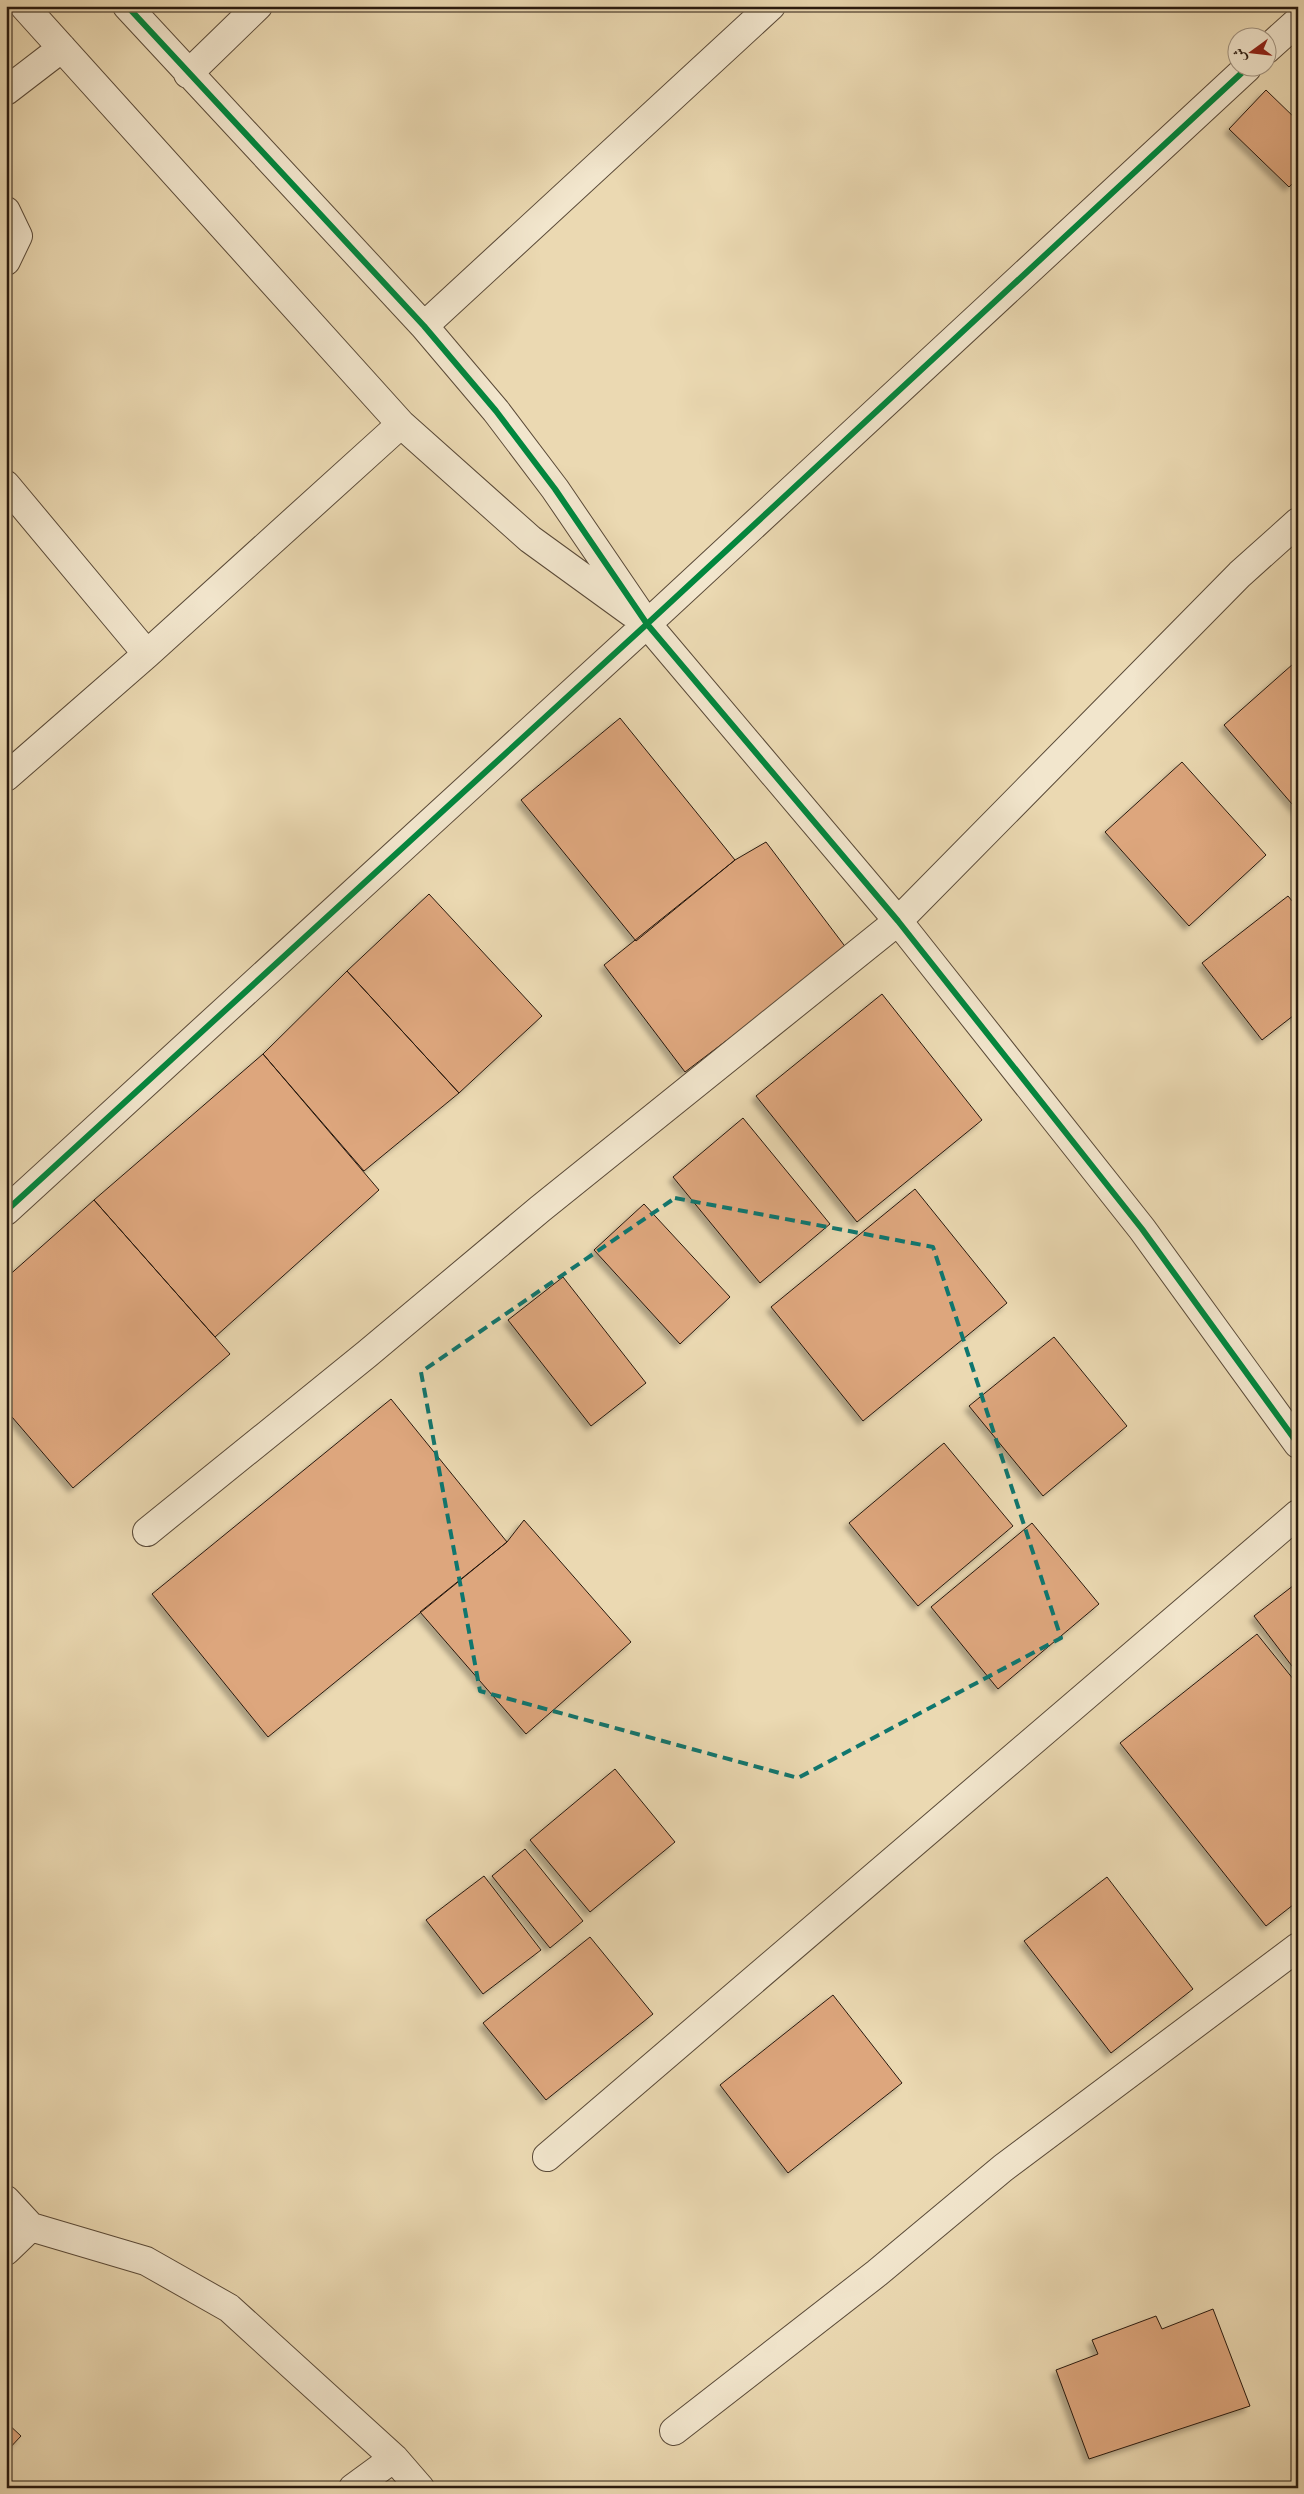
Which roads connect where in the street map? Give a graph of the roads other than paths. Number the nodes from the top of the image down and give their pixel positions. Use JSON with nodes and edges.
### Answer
{"nodes":[{"id":1,"x":24,"y":6,"type":"edge"},
{"id":2,"x":127,"y":6,"type":"edge"},
{"id":3,"x":258,"y":6,"type":"edge"},
{"id":4,"x":769,"y":7,"type":"edge"},
{"id":5,"x":1298,"y":21,"type":"edge"},
{"id":6,"x":1276,"y":41,"type":"edge"},
{"id":7,"x":62,"y":48,"type":"junction"},
{"id":8,"x":188,"y":74,"type":"junction"},
{"id":9,"x":1236,"y":78,"type":"edge"},
{"id":10,"x":6,"y":91,"type":"edge"},
{"id":11,"x":6,"y":211,"type":"edge"},
{"id":12,"x":6,"y":261,"type":"edge"},
{"id":13,"x":424,"y":326,"type":"junction"},
{"id":14,"x":402,"y":424,"type":"junction"},
{"id":15,"x":6,"y":485,"type":"edge"},
{"id":16,"x":1298,"y":522,"type":"edge"},
{"id":17,"x":647,"y":624,"type":"junction"},
{"id":18,"x":147,"y":654,"type":"junction"},
{"id":19,"x":6,"y":776,"type":"edge"},
{"id":20,"x":898,"y":920,"type":"junction"},
{"id":21,"x":6,"y":1212,"type":"edge"},
{"id":22,"x":1298,"y":1444,"type":"edge"},
{"id":23,"x":1298,"y":1514,"type":"edge"},
{"id":24,"x":147,"y":1532,"type":"dead end"},
{"id":25,"x":1298,"y":1947,"type":"edge"},
{"id":26,"x":547,"y":2157,"type":"dead end"},
{"id":27,"x":6,"y":2200,"type":"edge"},
{"id":28,"x":31,"y":2227,"type":"junction"},
{"id":29,"x":6,"y":2251,"type":"edge"},
{"id":30,"x":674,"y":2431,"type":"dead end"},
{"id":31,"x":394,"y":2458,"type":"junction"},
{"id":32,"x":353,"y":2488,"type":"edge"},
{"id":33,"x":420,"y":2488,"type":"edge"}],
"edges":[{"from":1,"to":7,"type":"street"},
{"from":2,"to":8,"type":"street"},
{"from":3,"to":8,"type":"street"},
{"from":4,"to":13,"type":"street"},
{"from":5,"to":6,"type":"street"},
{"from":7,"to":10,"type":"street"},
{"from":7,"to":14,"type":"street"},
{"from":8,"to":13,"type":"street"},
{"from":9,"to":17,"type":"street"},
{"from":11,"to":12,"type":"street"},
{"from":13,"to":17,"type":"street"},
{"from":14,"to":17,"type":"street"},
{"from":14,"to":18,"type":"street"},
{"from":15,"to":18,"type":"street"},
{"from":16,"to":20,"type":"street"},
{"from":17,"to":20,"type":"street"},
{"from":17,"to":21,"type":"street"},
{"from":18,"to":19,"type":"street"},
{"from":20,"to":22,"type":"street"},
{"from":20,"to":24,"type":"street"},
{"from":23,"to":26,"type":"street"},
{"from":25,"to":30,"type":"street"},
{"from":27,"to":28,"type":"street"},
{"from":28,"to":29,"type":"street"},
{"from":28,"to":31,"type":"street"},
{"from":31,"to":32,"type":"street"},
{"from":31,"to":33,"type":"street"}]}
